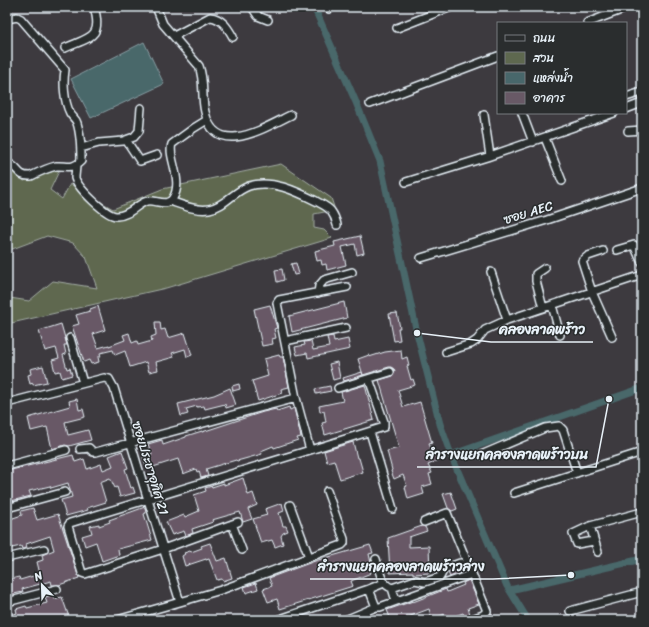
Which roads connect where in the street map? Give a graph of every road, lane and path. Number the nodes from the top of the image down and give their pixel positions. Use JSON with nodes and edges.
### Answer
{"nodes":[{"id":1,"x":94,"y":7,"type":"edge"},
{"id":2,"x":156,"y":7,"type":"edge"},
{"id":3,"x":252,"y":7,"type":"edge"},
{"id":4,"x":452,"y":7,"type":"edge"},
{"id":5,"x":629,"y":7,"type":"edge"},
{"id":6,"x":7,"y":19,"type":"edge"},
{"id":7,"x":268,"y":20,"type":"dead end"},
{"id":8,"x":590,"y":22,"type":"edge"},
{"id":9,"x":397,"y":28,"type":"dead end"},
{"id":10,"x":174,"y":36,"type":"junction"},
{"id":11,"x":233,"y":37,"type":"dead end"},
{"id":12,"x":65,"y":48,"type":"dead end"},
{"id":13,"x":497,"y":56,"type":"edge"},
{"id":14,"x":642,"y":92,"type":"edge"},
{"id":15,"x":627,"y":97,"type":"edge"},
{"id":16,"x":642,"y":103,"type":"edge"},
{"id":17,"x":370,"y":104,"type":"dead end"},
{"id":18,"x":141,"y":108,"type":"dead end"},
{"id":19,"x":627,"y":109,"type":"edge"},
{"id":20,"x":522,"y":114,"type":"edge"},
{"id":21,"x":611,"y":114,"type":"edge"},
{"id":22,"x":291,"y":115,"type":"dead end"},
{"id":23,"x":484,"y":115,"type":"dead end"},
{"id":24,"x":207,"y":120,"type":"junction"},
{"id":25,"x":642,"y":130,"type":"edge"},
{"id":26,"x":628,"y":131,"type":"dead end"},
{"id":27,"x":545,"y":138,"type":"junction"},
{"id":28,"x":126,"y":140,"type":"junction"},
{"id":29,"x":533,"y":142,"type":"junction"},
{"id":30,"x":81,"y":148,"type":"junction"},
{"id":31,"x":157,"y":156,"type":"dead end"},
{"id":32,"x":490,"y":156,"type":"junction"},
{"id":33,"x":7,"y":163,"type":"edge"},
{"id":34,"x":76,"y":165,"type":"junction"},
{"id":35,"x":562,"y":180,"type":"dead end"},
{"id":36,"x":406,"y":182,"type":"dead end"},
{"id":37,"x":642,"y":188,"type":"edge"},
{"id":38,"x":170,"y":201,"type":"junction"},
{"id":39,"x":337,"y":225,"type":"dead end"},
{"id":40,"x":617,"y":250,"type":"dead end"},
{"id":41,"x":603,"y":251,"type":"dead end"},
{"id":42,"x":421,"y":258,"type":"dead end"},
{"id":43,"x":642,"y":263,"type":"edge"},
{"id":44,"x":545,"y":268,"type":"dead end"},
{"id":45,"x":352,"y":272,"type":"dead end"},
{"id":46,"x":491,"y":272,"type":"dead end"},
{"id":47,"x":642,"y":275,"type":"edge"},
{"id":48,"x":347,"y":287,"type":"dead end"},
{"id":49,"x":592,"y":292,"type":"junction"},
{"id":50,"x":318,"y":293,"type":"junction"},
{"id":51,"x":552,"y":305,"type":"junction"},
{"id":52,"x":543,"y":308,"type":"junction"},
{"id":53,"x":507,"y":320,"type":"junction"},
{"id":54,"x":346,"y":328,"type":"dead end"},
{"id":55,"x":560,"y":335,"type":"dead end"},
{"id":56,"x":612,"y":337,"type":"dead end"},
{"id":57,"x":70,"y":338,"type":"dead end"},
{"id":58,"x":285,"y":341,"type":"junction"},
{"id":59,"x":446,"y":352,"type":"dead end"},
{"id":60,"x":390,"y":372,"type":"dead end"},
{"id":61,"x":369,"y":379,"type":"junction"},
{"id":62,"x":83,"y":383,"type":"junction"},
{"id":63,"x":338,"y":388,"type":"dead end"},
{"id":64,"x":296,"y":398,"type":"junction"},
{"id":65,"x":7,"y":403,"type":"edge"},
{"id":66,"x":370,"y":432,"type":"junction"},
{"id":67,"x":131,"y":442,"type":"junction"},
{"id":68,"x":80,"y":449,"type":"dead end"},
{"id":69,"x":66,"y":450,"type":"dead end"},
{"id":70,"x":310,"y":450,"type":"junction"},
{"id":71,"x":642,"y":452,"type":"edge"},
{"id":72,"x":481,"y":455,"type":"dead end"},
{"id":73,"x":7,"y":466,"type":"edge"},
{"id":74,"x":576,"y":473,"type":"junction"},
{"id":75,"x":327,"y":491,"type":"dead end"},
{"id":76,"x":65,"y":492,"type":"dead end"},
{"id":77,"x":514,"y":493,"type":"dead end"},
{"id":78,"x":148,"y":500,"type":"junction"},
{"id":79,"x":290,"y":505,"type":"dead end"},
{"id":80,"x":7,"y":508,"type":"edge"},
{"id":81,"x":393,"y":509,"type":"dead end"},
{"id":82,"x":642,"y":512,"type":"edge"},
{"id":83,"x":424,"y":522,"type":"dead end"},
{"id":84,"x":590,"y":526,"type":"junction"},
{"id":85,"x":594,"y":541,"type":"junction"},
{"id":86,"x":44,"y":549,"type":"dead end"},
{"id":87,"x":163,"y":549,"type":"junction"},
{"id":88,"x":242,"y":550,"type":"dead end"},
{"id":89,"x":598,"y":552,"type":"dead end"},
{"id":90,"x":309,"y":557,"type":"junction"},
{"id":91,"x":7,"y":558,"type":"edge"},
{"id":92,"x":376,"y":559,"type":"dead end"},
{"id":93,"x":460,"y":563,"type":"dead end"},
{"id":94,"x":472,"y":574,"type":"junction"},
{"id":95,"x":384,"y":583,"type":"junction"},
{"id":96,"x":392,"y":588,"type":"junction"},
{"id":97,"x":57,"y":589,"type":"dead end"},
{"id":98,"x":369,"y":589,"type":"junction"},
{"id":99,"x":642,"y":592,"type":"edge"},
{"id":100,"x":396,"y":601,"type":"junction"},
{"id":101,"x":7,"y":602,"type":"edge"},
{"id":102,"x":180,"y":602,"type":"junction"},
{"id":103,"x":376,"y":607,"type":"junction"},
{"id":104,"x":570,"y":611,"type":"dead end"},
{"id":105,"x":116,"y":620,"type":"edge"},
{"id":106,"x":277,"y":620,"type":"edge"},
{"id":107,"x":344,"y":620,"type":"edge"},
{"id":108,"x":469,"y":620,"type":"edge"}],
"edges":[{"from":1,"to":12,"type":"street"},
{"from":2,"to":10,"type":"street"},
{"from":3,"to":7,"type":"street"},
{"from":4,"to":9,"type":"street"},
{"from":5,"to":8,"type":"street"},
{"from":6,"to":30,"type":"street"},
{"from":10,"to":11,"type":"street"},
{"from":10,"to":24,"type":"street"},
{"from":13,"to":17,"type":"street"},
{"from":14,"to":15,"type":"street"},
{"from":16,"to":19,"type":"street"},
{"from":18,"to":28,"type":"street"},
{"from":20,"to":29,"type":"street"},
{"from":21,"to":27,"type":"street"},
{"from":22,"to":24,"type":"street"},
{"from":23,"to":32,"type":"street"},
{"from":24,"to":38,"type":"street"},
{"from":25,"to":26,"type":"street"},
{"from":27,"to":29,"type":"street"},
{"from":27,"to":35,"type":"street"},
{"from":28,"to":30,"type":"street"},
{"from":28,"to":31,"type":"street"},
{"from":29,"to":32,"type":"street"},
{"from":30,"to":34,"type":"street"},
{"from":32,"to":36,"type":"street"},
{"from":33,"to":34,"type":"street"},
{"from":34,"to":38,"type":"street"},
{"from":37,"to":42,"type":"street","name":"ซอย AEC"},
{"from":38,"to":39,"type":"street"},
{"from":40,"to":43,"type":"street"},
{"from":41,"to":49,"type":"street"},
{"from":44,"to":52,"type":"street"},
{"from":45,"to":50,"type":"street"},
{"from":46,"to":53,"type":"street"},
{"from":47,"to":49,"type":"street"},
{"from":48,"to":50,"type":"street"},
{"from":49,"to":51,"type":"street"},
{"from":49,"to":56,"type":"street"},
{"from":50,"to":58,"type":"street"},
{"from":51,"to":52,"type":"street"},
{"from":51,"to":55,"type":"street"},
{"from":52,"to":53,"type":"street"},
{"from":53,"to":59,"type":"street"},
{"from":54,"to":58,"type":"street"},
{"from":57,"to":62,"type":"street"},
{"from":58,"to":64,"type":"street"},
{"from":60,"to":61,"type":"street"},
{"from":61,"to":63,"type":"street"},
{"from":61,"to":66,"type":"street"},
{"from":62,"to":65,"type":"street","name":"ซอยประชาอุทิศ 21"},
{"from":62,"to":67,"type":"street","name":"ซอยประชาอุทิศ 21"},
{"from":64,"to":67,"type":"street"},
{"from":64,"to":70,"type":"street"},
{"from":66,"to":70,"type":"street"},
{"from":66,"to":81,"type":"street"},
{"from":67,"to":68,"type":"street"},
{"from":67,"to":78,"type":"street","name":"ซอยประชาอุทิศ 21"},
{"from":69,"to":73,"type":"street"},
{"from":70,"to":78,"type":"street"},
{"from":71,"to":74,"type":"street"},
{"from":72,"to":74,"type":"street"},
{"from":74,"to":77,"type":"street"},
{"from":75,"to":90,"type":"street"},
{"from":76,"to":80,"type":"street"},
{"from":78,"to":87,"type":"street","name":"ซอยประชาอุทิศ 21"},
{"from":78,"to":87,"type":"street"},
{"from":79,"to":90,"type":"street"},
{"from":82,"to":84,"type":"street"},
{"from":83,"to":94,"type":"street"},
{"from":84,"to":85,"type":"street"},
{"from":84,"to":85,"type":"street"},
{"from":85,"to":89,"type":"street"},
{"from":86,"to":91,"type":"street"},
{"from":87,"to":88,"type":"street"},
{"from":87,"to":102,"type":"street","name":"ซอยประชาอุทิศ 21"},
{"from":90,"to":102,"type":"street"},
{"from":92,"to":95,"type":"street"},
{"from":93,"to":96,"type":"street"},
{"from":94,"to":100,"type":"street"},
{"from":94,"to":108,"type":"street"},
{"from":95,"to":96,"type":"street"},
{"from":95,"to":98,"type":"street"},
{"from":96,"to":100,"type":"street"},
{"from":97,"to":101,"type":"street"},
{"from":98,"to":103,"type":"street"},
{"from":98,"to":106,"type":"street"},
{"from":99,"to":104,"type":"street"},
{"from":100,"to":103,"type":"street"},
{"from":102,"to":105,"type":"street"},
{"from":103,"to":107,"type":"street"}]}
